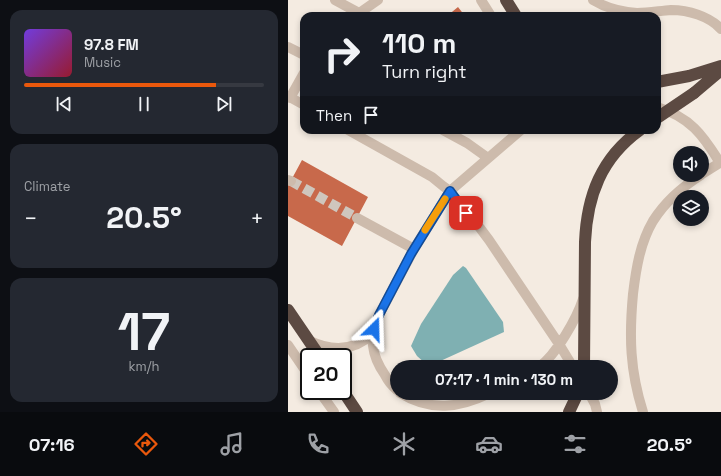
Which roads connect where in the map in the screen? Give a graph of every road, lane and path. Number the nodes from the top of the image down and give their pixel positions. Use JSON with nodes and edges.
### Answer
{"nodes":[{"id":1,"x":335,"y":0,"type":"edge"},
{"id":2,"x":378,"y":0,"type":"edge"},
{"id":3,"x":481,"y":0,"type":"edge"},
{"id":4,"x":506,"y":0,"type":"edge"},
{"id":5,"x":593,"y":0,"type":"edge"},
{"id":6,"x":670,"y":5,"type":"edge"},
{"id":7,"x":353,"y":12,"type":"edge"},
{"id":8,"x":362,"y":12,"type":"edge"},
{"id":9,"x":488,"y":12,"type":"edge"},
{"id":10,"x":514,"y":12,"type":"edge"},
{"id":11,"x":630,"y":12,"type":"edge"},
{"id":12,"x":651,"y":12,"type":"edge"},
{"id":13,"x":721,"y":29,"type":"edge"},
{"id":14,"x":288,"y":47,"type":"edge"},
{"id":15,"x":300,"y":53,"type":"edge"},
{"id":16,"x":721,"y":66,"type":"edge"},
{"id":17,"x":721,"y":70,"type":"edge"},
{"id":18,"x":300,"y":79,"type":"edge"},
{"id":19,"x":661,"y":81,"type":"edge"},
{"id":20,"x":289,"y":97,"type":"edge"},
{"id":21,"x":300,"y":103,"type":"edge"},
{"id":22,"x":661,"y":109,"type":"edge"},
{"id":23,"x":661,"y":115,"type":"edge"},
{"id":24,"x":355,"y":134,"type":"edge"},
{"id":25,"x":450,"y":134,"type":"edge"},
{"id":26,"x":516,"y":134,"type":"edge"},
{"id":27,"x":635,"y":134,"type":"edge"},
{"id":28,"x":488,"y":158,"type":"junction"},
{"id":29,"x":720,"y":163,"type":"edge"},
{"id":30,"x":709,"y":170,"type":"edge"},
{"id":31,"x":692,"y":182,"type":"edge"},
{"id":32,"x":450,"y":191,"type":"junction"},
{"id":33,"x":357,"y":218,"type":"tunnel mouth"},
{"id":34,"x":414,"y":249,"type":"junction"},
{"id":35,"x":585,"y":290,"type":"junction"},
{"id":36,"x":288,"y":310,"type":"edge"},
{"id":37,"x":372,"y":334,"type":"junction"},
{"id":38,"x":308,"y":340,"type":"junction"},
{"id":39,"x":559,"y":344,"type":"junction"},
{"id":40,"x":288,"y":345,"type":"edge"},
{"id":41,"x":314,"y":348,"type":"edge"},
{"id":42,"x":547,"y":360,"type":"edge"},
{"id":43,"x":569,"y":360,"type":"edge"},
{"id":44,"x":584,"y":360,"type":"edge"},
{"id":45,"x":300,"y":363,"type":"edge"},
{"id":46,"x":390,"y":382,"type":"edge"},
{"id":47,"x":325,"y":400,"type":"edge"},
{"id":48,"x":349,"y":400,"type":"edge"},
{"id":49,"x":412,"y":400,"type":"edge"},
{"id":50,"x":474,"y":400,"type":"edge"},
{"id":51,"x":575,"y":400,"type":"edge"},
{"id":52,"x":593,"y":400,"type":"edge"},
{"id":53,"x":334,"y":412,"type":"edge"},
{"id":54,"x":357,"y":412,"type":"edge"},
{"id":55,"x":570,"y":412,"type":"edge"},
{"id":56,"x":597,"y":412,"type":"edge"},
{"id":57,"x":643,"y":412,"type":"edge"}],
"edges":[{"from":1,"to":7,"type":"lane"},
{"from":2,"to":8,"type":"lane"},
{"from":3,"to":9,"type":"lane"},
{"from":4,"to":10,"type":"highway"},
{"from":5,"to":11,"type":"lane"},
{"from":6,"to":12,"type":"lane"},
{"from":6,"to":13,"type":"lane"},
{"from":14,"to":15,"type":"lane"},
{"from":16,"to":19,"type":"highway"},
{"from":17,"to":23,"type":"highway","bridge":true},
{"from":18,"to":20,"type":"lane"},
{"from":20,"to":21,"type":"lane"},
{"from":22,"to":29,"type":"lane"},
{"from":24,"to":32,"type":"lane"},
{"from":25,"to":28,"type":"lane"},
{"from":26,"to":28,"type":"lane"},
{"from":27,"to":35,"type":"highway"},
{"from":28,"to":32,"type":"lane"},
{"from":29,"to":30,"type":"lane"},
{"from":31,"to":57,"type":"lane"},
{"from":32,"to":34,"type":"lane"},
{"from":32,"to":39,"type":"lane"},
{"from":33,"to":34,"type":"lane"},
{"from":34,"to":37,"type":"lane"},
{"from":35,"to":39,"type":"lane"},
{"from":35,"to":44,"type":"highway"},
{"from":36,"to":38,"type":"highway"},
{"from":37,"to":38,"type":"lane"},
{"from":37,"to":46,"type":"lane"},
{"from":38,"to":41,"type":"highway"},
{"from":39,"to":42,"type":"lane"},
{"from":39,"to":43,"type":"lane"},
{"from":40,"to":45,"type":"lane"},
{"from":47,"to":53,"type":"lane"},
{"from":48,"to":54,"type":"highway"},
{"from":49,"to":50,"type":"lane"},
{"from":51,"to":55,"type":"highway"},
{"from":52,"to":56,"type":"lane"}]}
